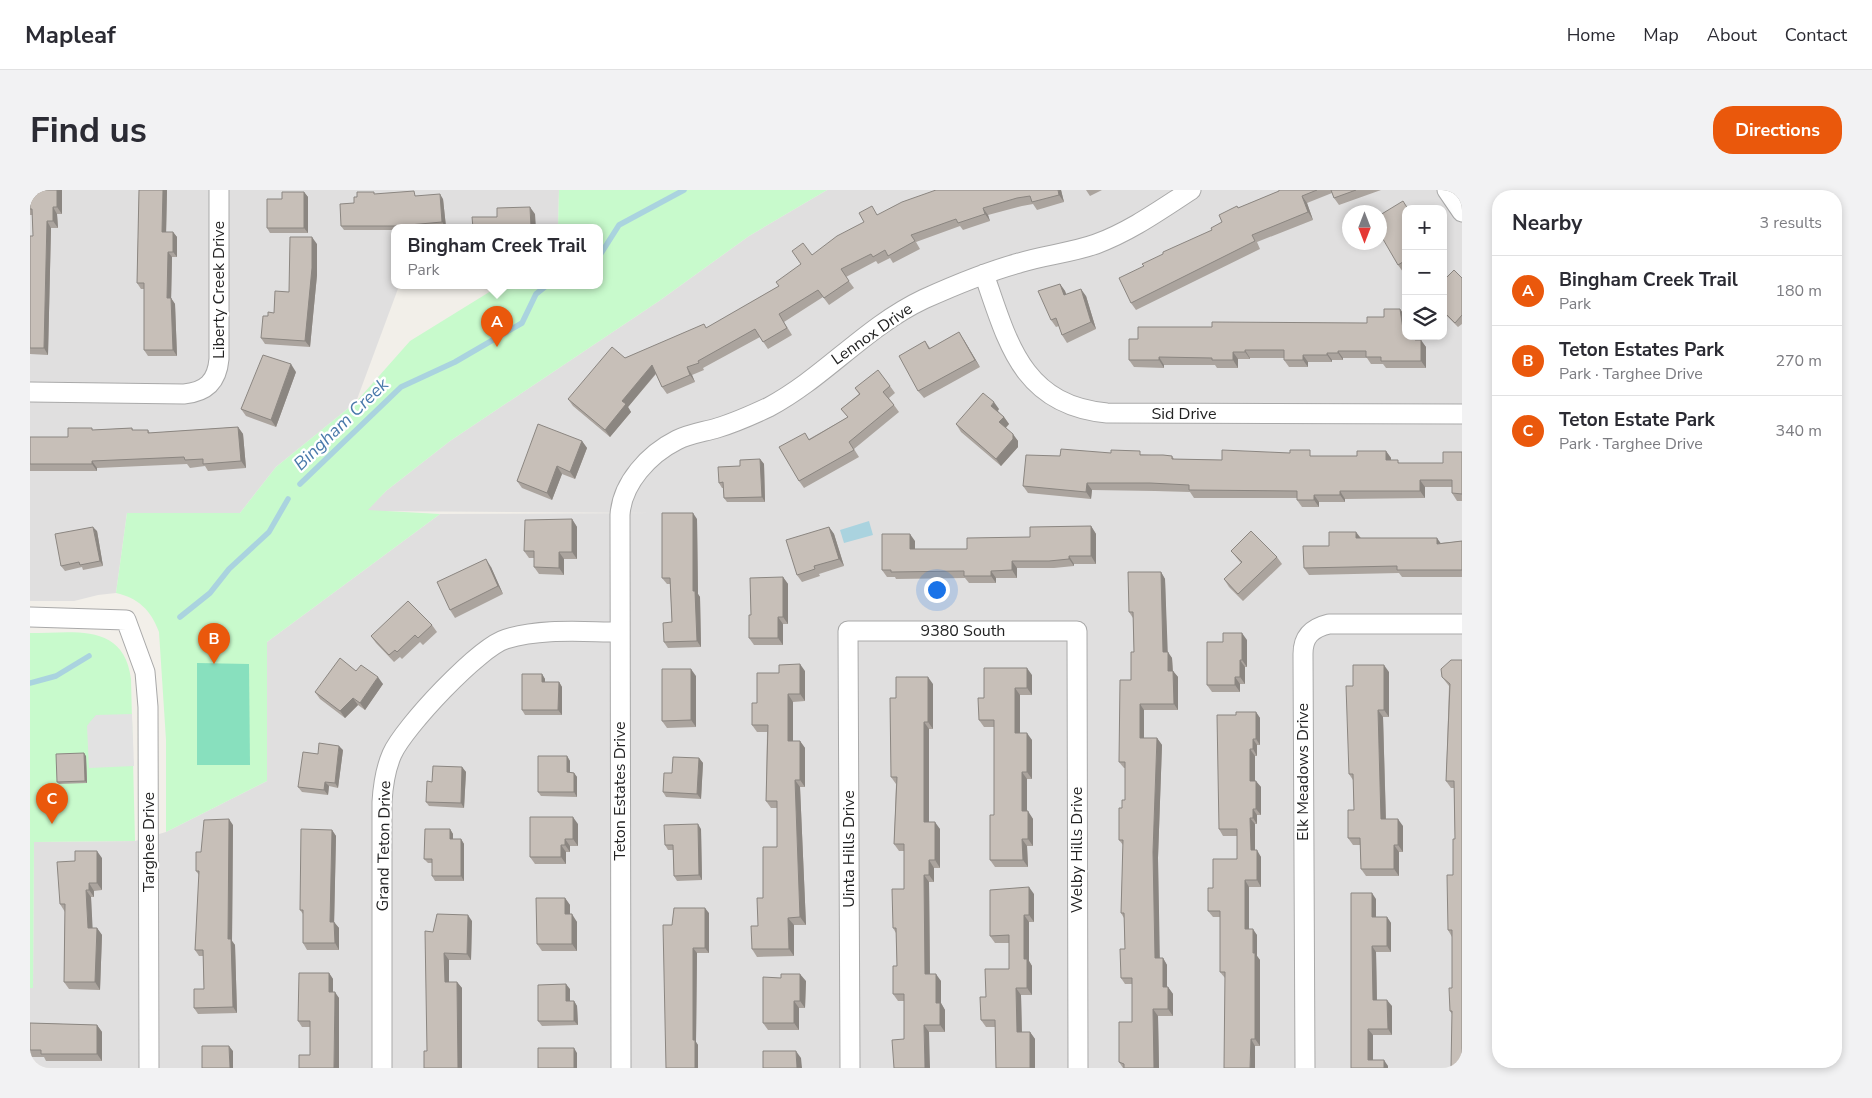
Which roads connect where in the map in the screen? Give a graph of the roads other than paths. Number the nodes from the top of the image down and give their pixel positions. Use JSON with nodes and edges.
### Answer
{"nodes":[{"id":1,"x":219,"y":190,"type":"edge"},
{"id":2,"x":1191,"y":190,"type":"edge"},
{"id":3,"x":1447,"y":190,"type":"edge"},
{"id":4,"x":1462,"y":212,"type":"edge"},
{"id":5,"x":984,"y":274,"type":"junction"},
{"id":6,"x":30,"y":392,"type":"edge"},
{"id":7,"x":1462,"y":414,"type":"edge"},
{"id":8,"x":620,"y":515,"type":"joint"},
{"id":9,"x":30,"y":617,"type":"edge"},
{"id":10,"x":1462,"y":624,"type":"edge"},
{"id":11,"x":848,"y":631,"type":"joint"},
{"id":12,"x":1077,"y":631,"type":"joint"},
{"id":13,"x":620,"y":632,"type":"junction"},
{"id":14,"x":149,"y":1068,"type":"edge"},
{"id":15,"x":382,"y":1068,"type":"edge"},
{"id":16,"x":621,"y":1068,"type":"edge"},
{"id":17,"x":850,"y":1068,"type":"edge"},
{"id":18,"x":1078,"y":1068,"type":"edge"},
{"id":19,"x":1305,"y":1068,"type":"edge"}],
"edges":[{"from":1,"to":6,"type":"street","name":"Liberty Creek Drive"},
{"from":2,"to":5,"type":"street","name":"Lennox Drive"},
{"from":3,"to":4,"type":"street"},
{"from":5,"to":7,"type":"street","name":"Sid Drive"},
{"from":5,"to":8,"type":"street","name":"Lennox Drive"},
{"from":8,"to":13,"type":"street","name":"Teton Estates Drive"},
{"from":9,"to":14,"type":"street","name":"Targhee Drive"},
{"from":10,"to":19,"type":"street","name":"Elk Meadows Drive"},
{"from":11,"to":12,"type":"street","name":"9380 South"},
{"from":11,"to":17,"type":"street","name":"Uinta Hills Drive"},
{"from":12,"to":18,"type":"street","name":"Welby Hills Drive"},
{"from":13,"to":15,"type":"street","name":"Grand Teton Drive"},
{"from":13,"to":16,"type":"street","name":"Teton Estates Drive"}]}
